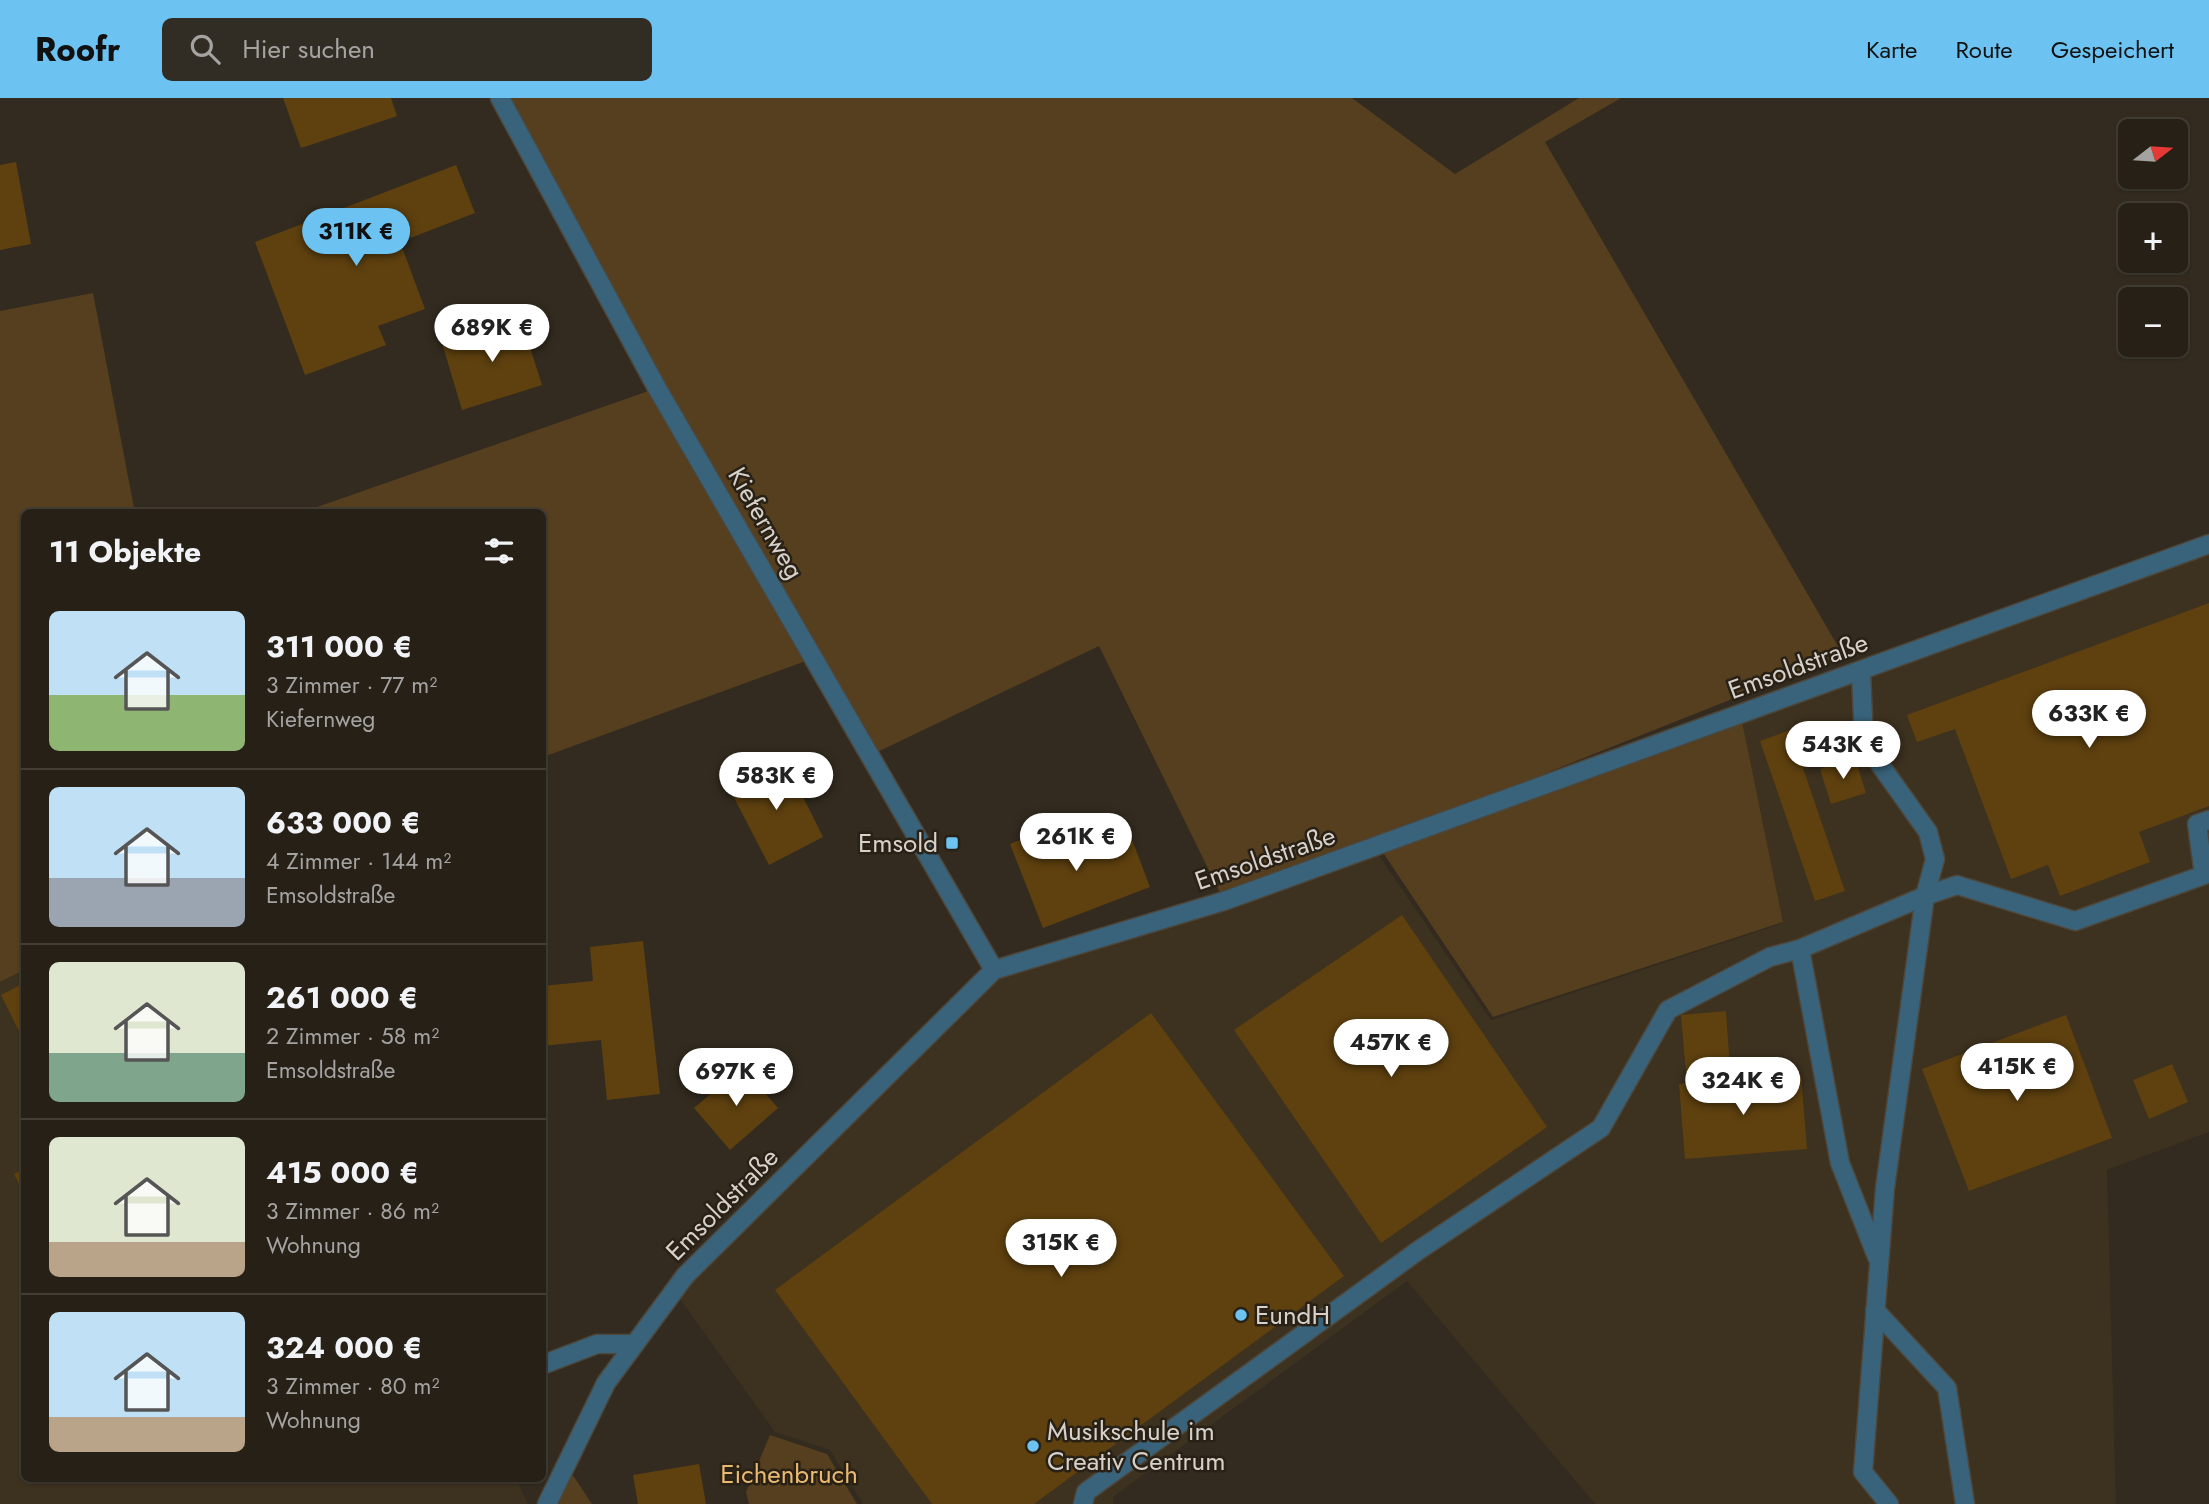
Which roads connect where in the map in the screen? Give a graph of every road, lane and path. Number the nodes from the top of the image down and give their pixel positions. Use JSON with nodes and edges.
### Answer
{"nodes":[{"id":1,"x":500,"y":98,"type":"edge"},
{"id":2,"x":2209,"y":544,"type":"edge"},
{"id":3,"x":1861,"y":672,"type":"junction"},
{"id":4,"x":2209,"y":820,"type":"edge"},
{"id":5,"x":1925,"y":897,"type":"junction"},
{"id":6,"x":1800,"y":949,"type":"junction"},
{"id":7,"x":994,"y":970,"type":"junction"},
{"id":8,"x":1879,"y":1261,"type":"junction"},
{"id":9,"x":1875,"y":1310,"type":"junction"},
{"id":10,"x":635,"y":1345,"type":"junction"},
{"id":11,"x":546,"y":1364,"type":"edge"},
{"id":12,"x":547,"y":1504,"type":"edge"},
{"id":13,"x":1083,"y":1504,"type":"edge"},
{"id":14,"x":1889,"y":1504,"type":"edge"},
{"id":15,"x":1965,"y":1504,"type":"edge"}],
"edges":[{"from":1,"to":7,"type":"street","name":"Kiefernweg"},
{"from":2,"to":3,"type":"street","name":"Emsoldstraße"},
{"from":3,"to":5,"type":"street"},
{"from":3,"to":7,"type":"street","name":"Emsoldstraße"},
{"from":4,"to":5,"type":"street"},
{"from":5,"to":6,"type":"street"},
{"from":5,"to":8,"type":"street"},
{"from":6,"to":8,"type":"street"},
{"from":6,"to":13,"type":"street"},
{"from":7,"to":10,"type":"street","name":"Emsoldstraße"},
{"from":8,"to":9,"type":"street"},
{"from":9,"to":14,"type":"street"},
{"from":9,"to":15,"type":"street"},
{"from":10,"to":11,"type":"street"},
{"from":10,"to":12,"type":"street","name":"Emsoldstraße"}]}
